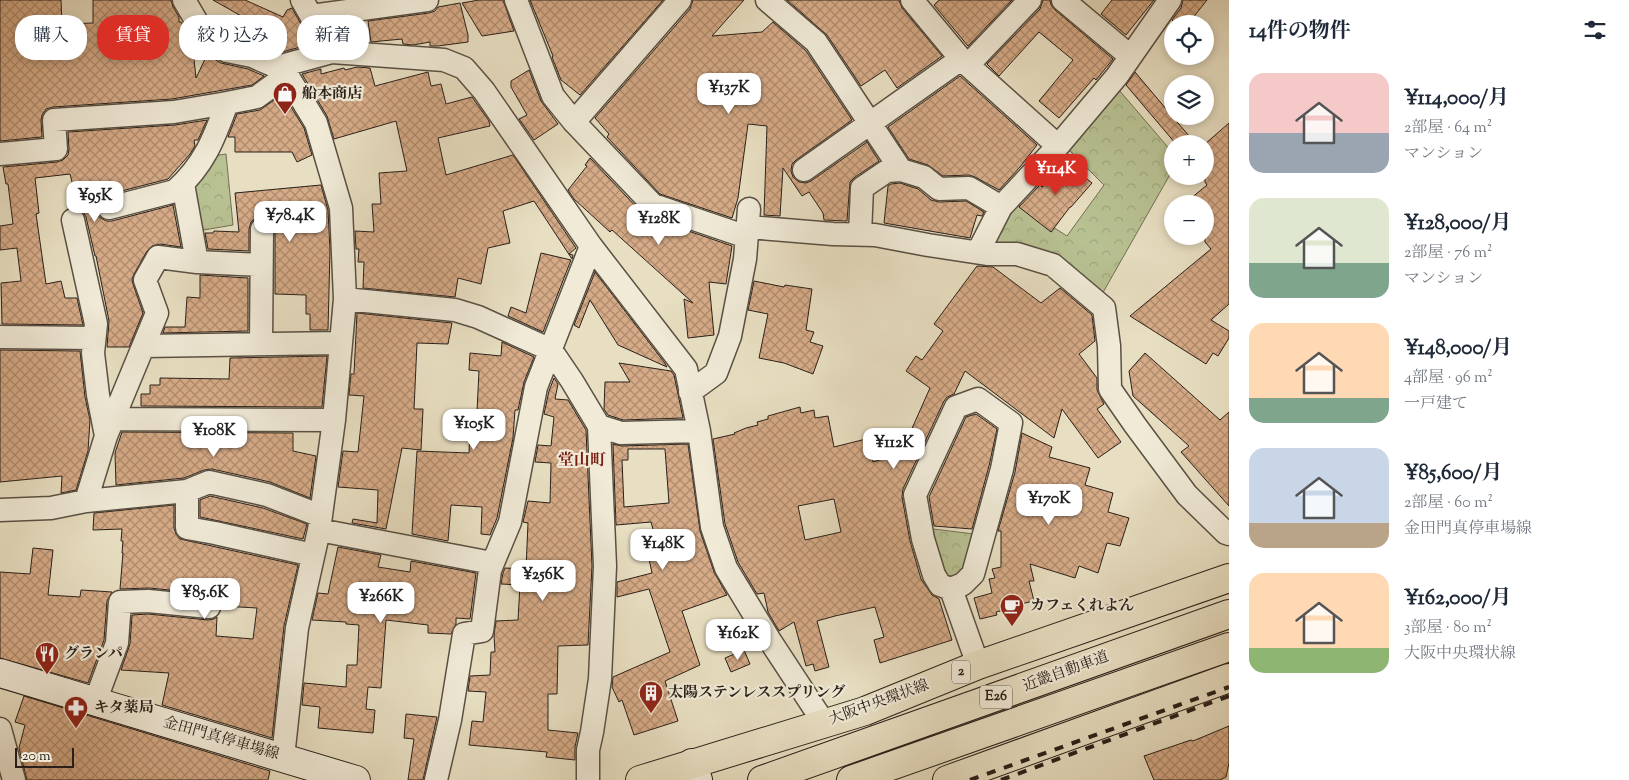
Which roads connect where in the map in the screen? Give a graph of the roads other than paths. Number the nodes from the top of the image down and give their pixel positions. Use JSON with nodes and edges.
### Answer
{"nodes":[{"id":1,"x":184,"y":0,"type":"edge"},
{"id":2,"x":427,"y":0,"type":"edge"},
{"id":3,"x":516,"y":0,"type":"edge"},
{"id":4,"x":680,"y":0,"type":"edge"},
{"id":5,"x":767,"y":0,"type":"edge"},
{"id":6,"x":912,"y":0,"type":"edge"},
{"id":7,"x":1030,"y":0,"type":"edge"},
{"id":8,"x":1064,"y":0,"type":"edge"},
{"id":9,"x":1170,"y":0,"type":"edge"},
{"id":10,"x":307,"y":8,"type":"edge"},
{"id":11,"x":369,"y":55,"type":"edge"},
{"id":12,"x":1130,"y":56,"type":"junction"},
{"id":13,"x":311,"y":60,"type":"edge"},
{"id":14,"x":964,"y":62,"type":"junction"},
{"id":15,"x":282,"y":71,"type":"junction"},
{"id":16,"x":227,"y":103,"type":"junction"},
{"id":17,"x":574,"y":122,"type":"junction"},
{"id":18,"x":870,"y":124,"type":"junction"},
{"id":19,"x":1058,"y":146,"type":"junction"},
{"id":20,"x":0,"y":154,"type":"edge"},
{"id":21,"x":804,"y":170,"type":"dead end"},
{"id":22,"x":901,"y":170,"type":"junction"},
{"id":23,"x":183,"y":184,"type":"junction"},
{"id":24,"x":1001,"y":207,"type":"junction"},
{"id":25,"x":109,"y":208,"type":"dead end"},
{"id":26,"x":73,"y":220,"type":"dead end"},
{"id":27,"x":748,"y":224,"type":"junction"},
{"id":28,"x":262,"y":229,"type":"dead end"},
{"id":29,"x":860,"y":234,"type":"junction"},
{"id":30,"x":591,"y":246,"type":"junction"},
{"id":31,"x":978,"y":252,"type":"junction"},
{"id":32,"x":197,"y":262,"type":"junction"},
{"id":33,"x":261,"y":265,"type":"junction"},
{"id":34,"x":345,"y":299,"type":"junction"},
{"id":35,"x":0,"y":337,"type":"edge"},
{"id":36,"x":94,"y":338,"type":"junction"},
{"id":37,"x":341,"y":343,"type":"junction"},
{"id":38,"x":262,"y":344,"type":"junction"},
{"id":39,"x":144,"y":346,"type":"junction"},
{"id":40,"x":551,"y":350,"type":"junction"},
{"id":41,"x":690,"y":392,"type":"junction"},
{"id":42,"x":334,"y":420,"type":"junction"},
{"id":43,"x":599,"y":426,"type":"junction"},
{"id":44,"x":109,"y":427,"type":"junction"},
{"id":45,"x":699,"y":431,"type":"junction"},
{"id":46,"x":186,"y":491,"type":"junction"},
{"id":47,"x":86,"y":501,"type":"junction"},
{"id":48,"x":0,"y":510,"type":"edge"},
{"id":49,"x":320,"y":523,"type":"junction"},
{"id":50,"x":1229,"y":534,"type":"edge"},
{"id":51,"x":313,"y":555,"type":"junction"},
{"id":52,"x":492,"y":563,"type":"junction"},
{"id":53,"x":1229,"y":578,"type":"edge"},
{"id":54,"x":951,"y":589,"type":"junction"},
{"id":55,"x":209,"y":607,"type":"dead end"},
{"id":56,"x":1229,"y":614,"type":"edge"},
{"id":57,"x":1229,"y":647,"type":"edge"},
{"id":58,"x":978,"y":665,"type":"junction"},
{"id":59,"x":0,"y":673,"type":"edge"},
{"id":60,"x":1229,"y":678,"type":"edge"},
{"id":61,"x":95,"y":702,"type":"junction"},
{"id":62,"x":824,"y":723,"type":"junction"},
{"id":63,"x":0,"y":729,"type":"edge"},
{"id":64,"x":284,"y":757,"type":"junction"},
{"id":65,"x":695,"y":772,"type":"edge"},
{"id":66,"x":14,"y":780,"type":"edge"},
{"id":67,"x":356,"y":780,"type":"edge"},
{"id":68,"x":436,"y":780,"type":"edge"},
{"id":69,"x":588,"y":780,"type":"edge"},
{"id":70,"x":640,"y":780,"type":"edge"},
{"id":71,"x":762,"y":780,"type":"edge"},
{"id":72,"x":851,"y":780,"type":"edge"},
{"id":73,"x":947,"y":780,"type":"edge"}],
"edges":[{"from":1,"to":15,"type":"street"},
{"from":2,"to":10,"type":"street"},
{"from":3,"to":17,"type":"street"},
{"from":4,"to":17,"type":"street"},
{"from":5,"to":18,"type":"street"},
{"from":6,"to":14,"type":"street"},
{"from":7,"to":14,"type":"street"},
{"from":8,"to":12,"type":"street"},
{"from":9,"to":12,"type":"street"},
{"from":11,"to":30,"type":"street"},
{"from":12,"to":19,"type":"street"},
{"from":13,"to":15,"type":"street"},
{"from":14,"to":18,"type":"street"},
{"from":14,"to":19,"type":"street"},
{"from":15,"to":16,"type":"street"},
{"from":15,"to":34,"type":"street"},
{"from":16,"to":20,"type":"street"},
{"from":16,"to":23,"type":"street"},
{"from":17,"to":27,"type":"street"},
{"from":18,"to":21,"type":"street"},
{"from":18,"to":22,"type":"street"},
{"from":19,"to":24,"type":"street"},
{"from":22,"to":24,"type":"street"},
{"from":22,"to":29,"type":"street"},
{"from":23,"to":25,"type":"street"},
{"from":23,"to":32,"type":"street"},
{"from":24,"to":31,"type":"street"},
{"from":26,"to":36,"type":"street"},
{"from":27,"to":29,"type":"street"},
{"from":27,"to":41,"type":"street"},
{"from":28,"to":33,"type":"street"},
{"from":29,"to":31,"type":"street"},
{"from":30,"to":40,"type":"street"},
{"from":30,"to":41,"type":"street"},
{"from":31,"to":50,"type":"street"},
{"from":32,"to":33,"type":"street"},
{"from":32,"to":39,"type":"street"},
{"from":33,"to":38,"type":"street"},
{"from":34,"to":37,"type":"street"},
{"from":34,"to":40,"type":"street"},
{"from":35,"to":36,"type":"street"},
{"from":36,"to":44,"type":"street"},
{"from":37,"to":38,"type":"street"},
{"from":37,"to":42,"type":"street"},
{"from":38,"to":39,"type":"street"},
{"from":39,"to":44,"type":"street"},
{"from":40,"to":43,"type":"street"},
{"from":40,"to":52,"type":"street"},
{"from":41,"to":45,"type":"street"},
{"from":42,"to":44,"type":"street"},
{"from":42,"to":49,"type":"street"},
{"from":43,"to":45,"type":"street"},
{"from":43,"to":69,"type":"street"},
{"from":44,"to":47,"type":"street"},
{"from":45,"to":62,"type":"street"},
{"from":46,"to":47,"type":"street"},
{"from":46,"to":49,"type":"street"},
{"from":46,"to":51,"type":"street"},
{"from":47,"to":48,"type":"street"},
{"from":49,"to":51,"type":"street"},
{"from":49,"to":52,"type":"street"},
{"from":51,"to":64,"type":"street"},
{"from":52,"to":68,"type":"street"},
{"from":53,"to":58,"type":"main road","name":"大阪中央環状線","number":"2"},
{"from":54,"to":54,"type":"street"},
{"from":54,"to":58,"type":"street"},
{"from":55,"to":61,"type":"street"},
{"from":56,"to":71,"type":"main road","name":"近畿自動車道","number":"E26"},
{"from":57,"to":72,"type":"main road","name":"近畿自動車道","number":"E26"},
{"from":58,"to":62,"type":"main road","name":"大阪中央環状線","number":"2"},
{"from":59,"to":61,"type":"main road","name":"金田門真停車場線"},
{"from":60,"to":73,"type":"main road"},
{"from":61,"to":64,"type":"main road","name":"金田門真停車場線"},
{"from":62,"to":65,"type":"main road","name":"大阪中央環状線","number":"2"},
{"from":63,"to":66,"type":"street"},
{"from":64,"to":67,"type":"main road","name":"金田門真停車場線"},
{"from":65,"to":70,"type":"main road","name":"大阪中央環状線","number":"2"}]}
